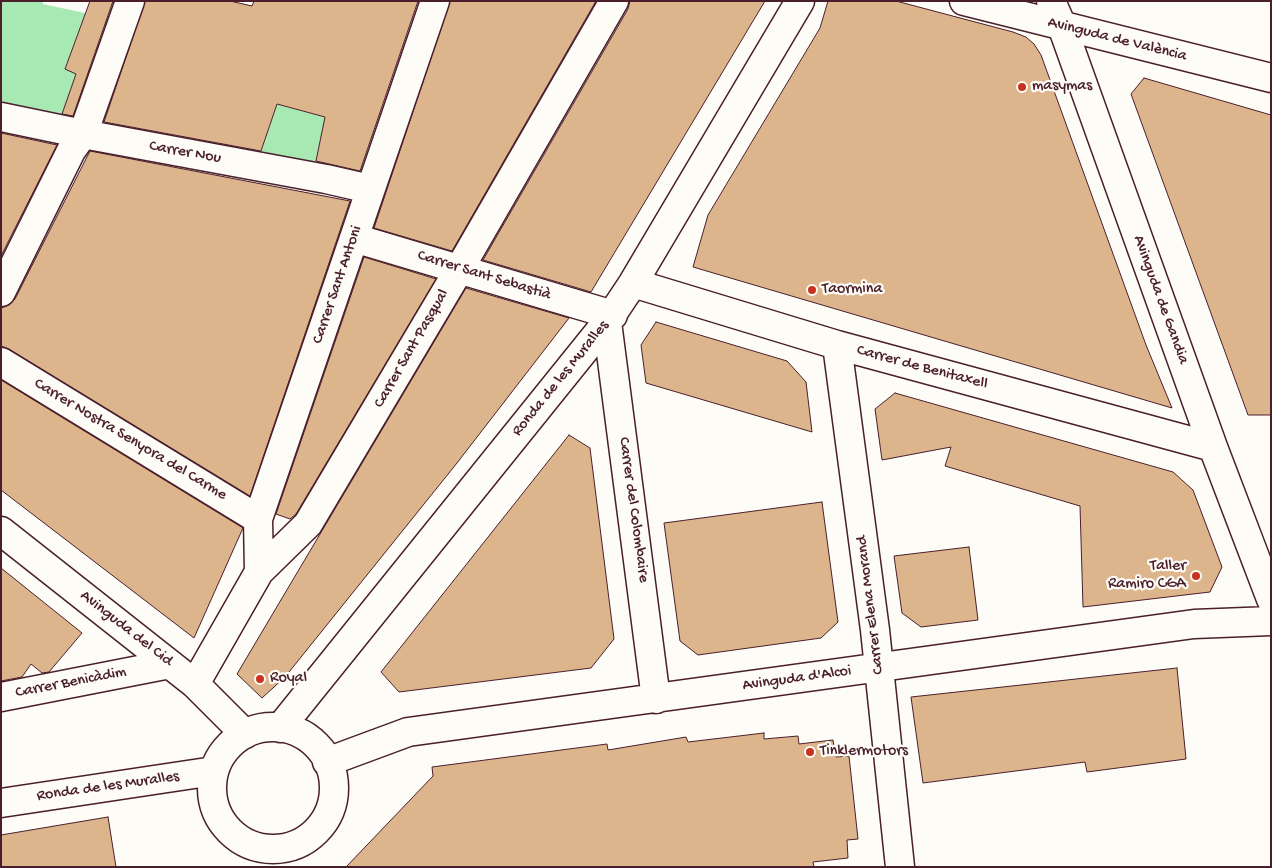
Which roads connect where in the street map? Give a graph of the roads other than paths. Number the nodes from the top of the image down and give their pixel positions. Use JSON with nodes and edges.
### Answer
{"nodes":[{"id":1,"x":130,"y":1,"type":"edge"},
{"id":2,"x":435,"y":1,"type":"edge"},
{"id":3,"x":614,"y":1,"type":"edge"},
{"id":4,"x":800,"y":1,"type":"edge"},
{"id":5,"x":964,"y":1,"type":"edge"},
{"id":6,"x":1051,"y":1,"type":"edge"},
{"id":7,"x":1062,"y":26,"type":"junction"},
{"id":8,"x":1271,"y":78,"type":"edge"},
{"id":9,"x":1,"y":117,"type":"edge"},
{"id":10,"x":83,"y":134,"type":"junction"},
{"id":11,"x":370,"y":189,"type":"junction"},
{"id":12,"x":354,"y":238,"type":"junction"},
{"id":13,"x":460,"y":268,"type":"junction"},
{"id":14,"x":633,"y":283,"type":"junction"},
{"id":15,"x":1,"y":292,"type":"edge"},
{"id":16,"x":610,"y":318,"type":"junction"},
{"id":17,"x":837,"y":345,"type":"junction"},
{"id":18,"x":1,"y":362,"type":"edge"},
{"id":19,"x":1213,"y":447,"type":"junction"},
{"id":20,"x":258,"y":519,"type":"junction"},
{"id":21,"x":1,"y":531,"type":"edge"},
{"id":22,"x":259,"y":572,"type":"junction"},
{"id":23,"x":1271,"y":599,"type":"edge"},
{"id":24,"x":1271,"y":621,"type":"edge"},
{"id":25,"x":170,"y":664,"type":"junction"},
{"id":26,"x":878,"y":668,"type":"junction"},
{"id":27,"x":195,"y":684,"type":"junction"},
{"id":28,"x":1,"y":697,"type":"edge"},
{"id":29,"x":656,"y":699,"type":"junction"},
{"id":30,"x":280,"y":728,"type":"junction"},
{"id":31,"x":245,"y":734,"type":"junction"},
{"id":32,"x":327,"y":762,"type":"junction"},
{"id":33,"x":214,"y":771,"type":"junction"},
{"id":34,"x":1,"y":803,"type":"edge"},
{"id":35,"x":269,"y":858,"type":"edge"},
{"id":36,"x":900,"y":867,"type":"edge"}],
"edges":[{"from":1,"to":10,"type":"street"},
{"from":2,"to":11,"type":"street","name":"Carrer Sant Antoni"},
{"from":3,"to":13,"type":"street","name":"Carrer Sant Pasqual"},
{"from":4,"to":14,"type":"street","name":"Ronda de les Muralles"},
{"from":5,"to":7,"type":"street","name":"Avinguda de València"},
{"from":6,"to":7,"type":"street","name":"Avinguda de Gandia"},
{"from":7,"to":8,"type":"street","name":"Avinguda de València"},
{"from":7,"to":19,"type":"street","name":"Avinguda de Gandia"},
{"from":9,"to":10,"type":"street","name":"Carrer Nou"},
{"from":10,"to":11,"type":"street","name":"Carrer Nou"},
{"from":10,"to":15,"type":"street"},
{"from":11,"to":12,"type":"street","name":"Carrer Sant Antoni"},
{"from":12,"to":13,"type":"street","name":"Carrer Sant Sebastià"},
{"from":12,"to":20,"type":"street","name":"Carrer Sant Antoni"},
{"from":13,"to":16,"type":"street","name":"Carrer Sant Sebastià"},
{"from":13,"to":22,"type":"street","name":"Carrer Sant Pasqual"},
{"from":14,"to":16,"type":"street","name":"Ronda de les Muralles"},
{"from":14,"to":17,"type":"street","name":"Carrer de Benitaxell"},
{"from":16,"to":29,"type":"street","name":"Carrer del Colombaire"},
{"from":16,"to":30,"type":"street","name":"Ronda de les Muralles"},
{"from":17,"to":19,"type":"street","name":"Carrer de Benitaxell"},
{"from":17,"to":26,"type":"street","name":"Carrer Elena Morand"},
{"from":18,"to":20,"type":"street","name":"Carrer Nostra Senyora del Carme"},
{"from":19,"to":23,"type":"street","name":"Avinguda de Gandia"},
{"from":20,"to":22,"type":"street","name":"Carrer Sant Antoni"},
{"from":21,"to":25,"type":"street","name":"Avinguda del Cid"},
{"from":22,"to":27,"type":"street","name":"Carrer Sant Pasqual"},
{"from":24,"to":26,"type":"street","name":"Avinguda d'Alcoi"},
{"from":25,"to":27,"type":"street","name":"Avinguda del Cid"},
{"from":25,"to":28,"type":"street","name":"Carrer Benicàdim"},
{"from":26,"to":29,"type":"street","name":"Avinguda d'Alcoi"},
{"from":26,"to":36,"type":"street","name":"Carrer Elena Morand"},
{"from":27,"to":31,"type":"street","name":"Avinguda del Cid"},
{"from":29,"to":32,"type":"street","name":"Avinguda d'Alcoi"},
{"from":30,"to":31,"type":"street"},
{"from":30,"to":32,"type":"street"},
{"from":31,"to":33,"type":"street"},
{"from":32,"to":35,"type":"street"},
{"from":33,"to":34,"type":"street","name":"Ronda de les Muralles"},
{"from":33,"to":35,"type":"street"}]}
